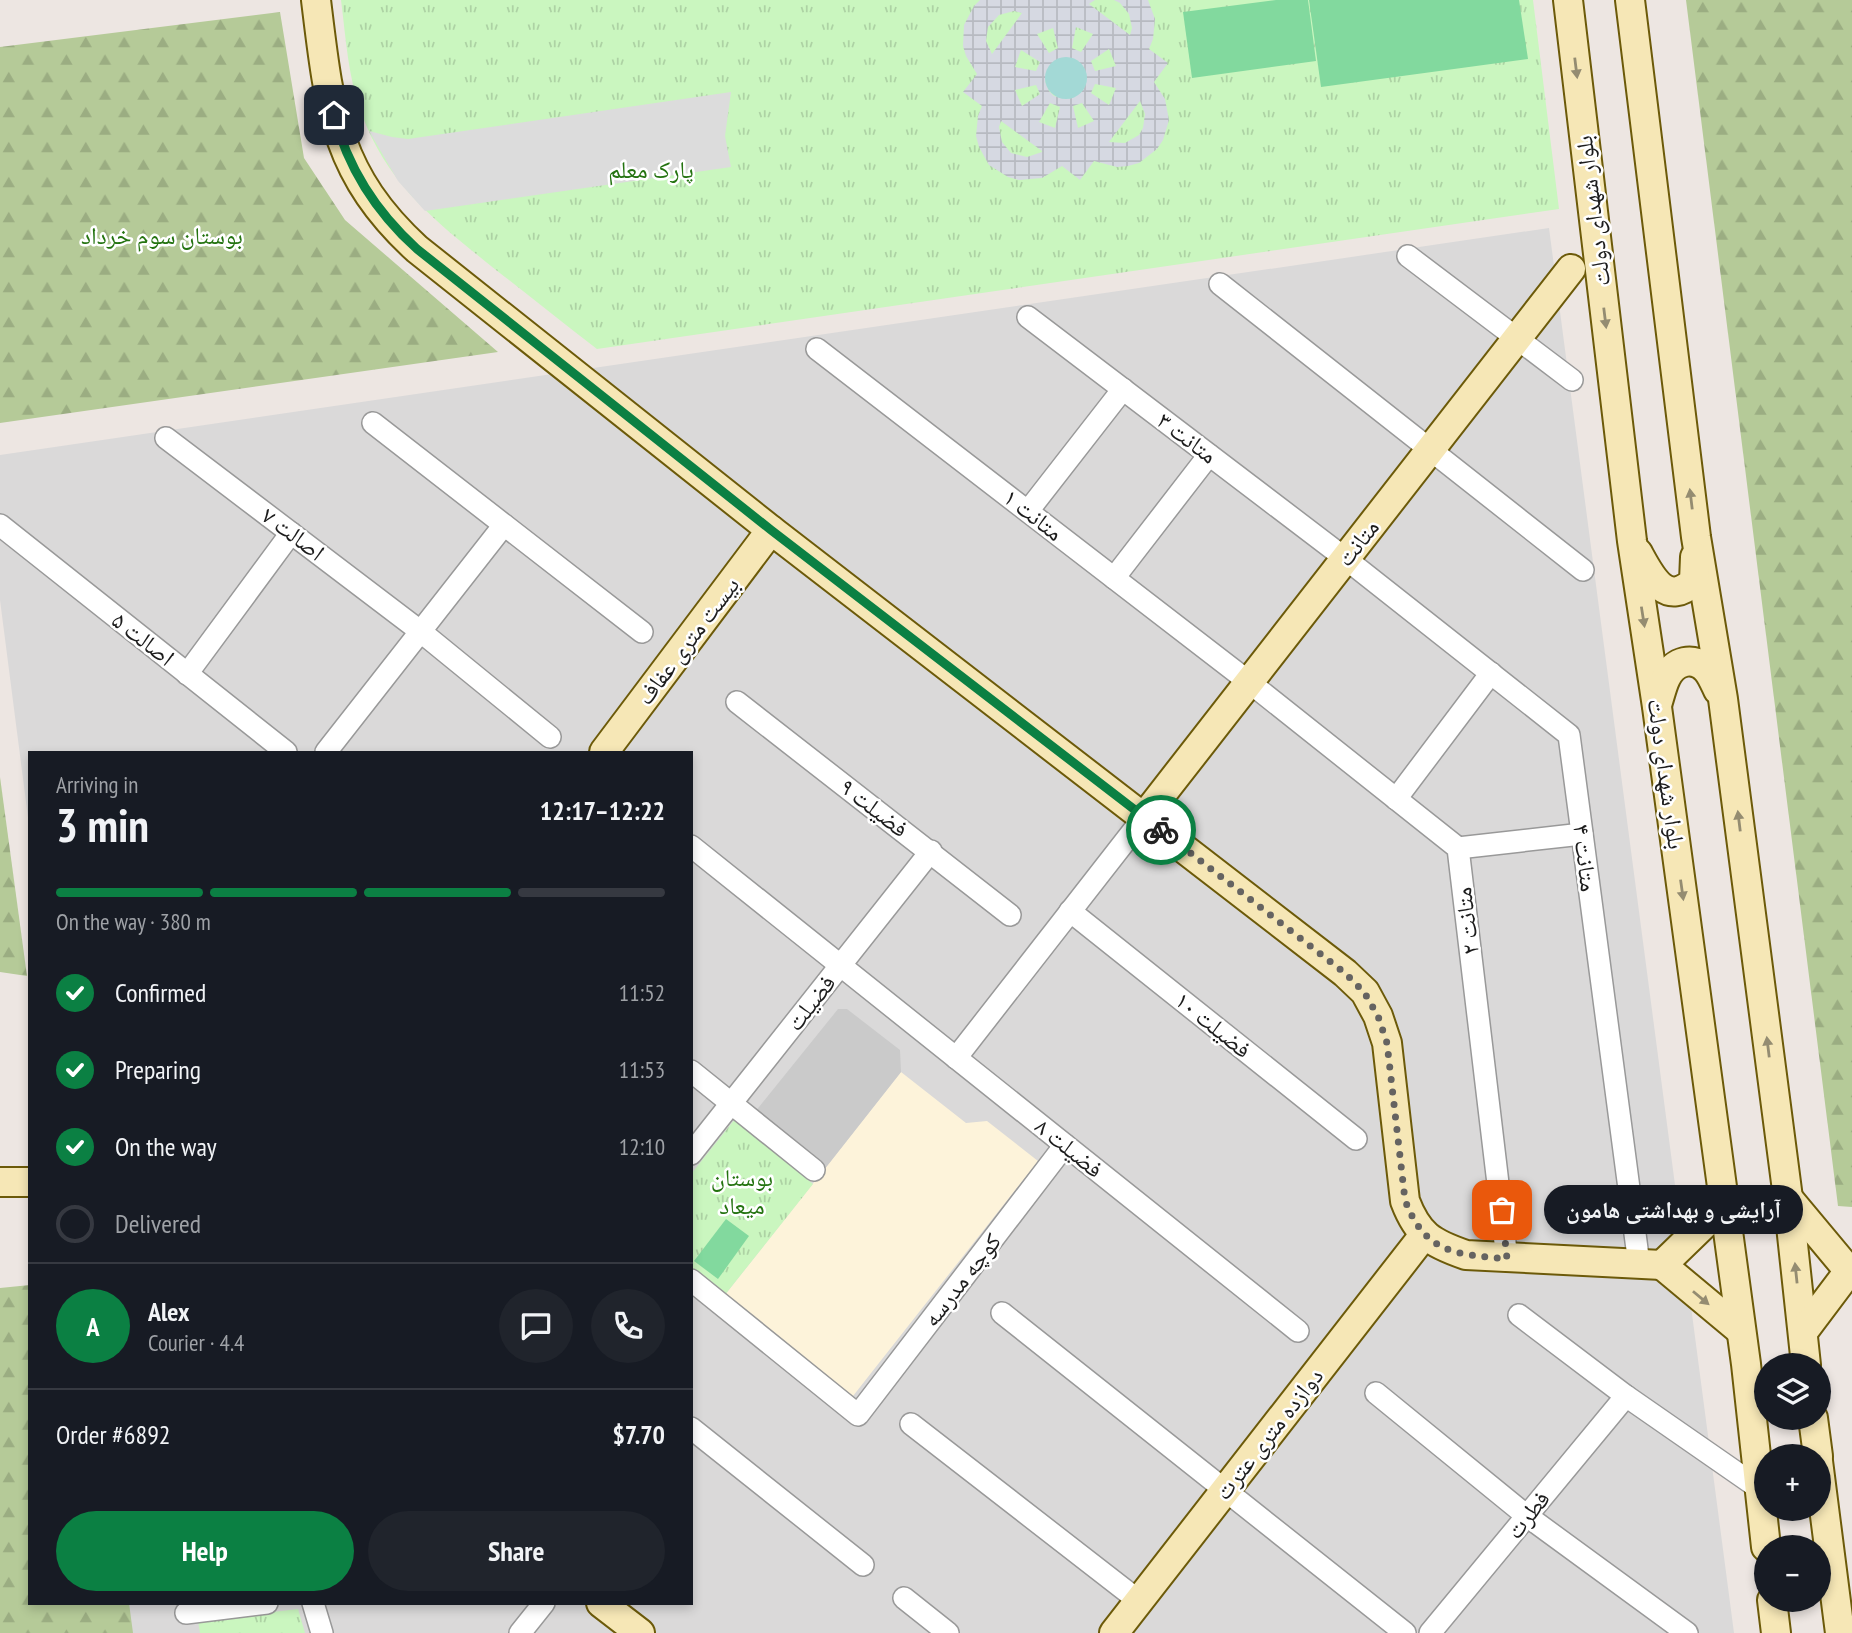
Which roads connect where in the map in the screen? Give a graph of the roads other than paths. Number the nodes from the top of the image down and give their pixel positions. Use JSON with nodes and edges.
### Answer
{"nodes":[{"id":1,"x":316,"y":0,"type":"edge"},
{"id":2,"x":1567,"y":0,"type":"edge"},
{"id":3,"x":1630,"y":0,"type":"edge"},
{"id":4,"x":1408,"y":256,"type":"dead end"},
{"id":5,"x":1571,"y":269,"type":"dead end"},
{"id":6,"x":1220,"y":284,"type":"dead end"},
{"id":7,"x":1028,"y":317,"type":"dead end"},
{"id":8,"x":1518,"y":338,"type":"junction"},
{"id":9,"x":817,"y":349,"type":"dead end"},
{"id":10,"x":1572,"y":380,"type":"dead end"},
{"id":11,"x":1123,"y":389,"type":"junction"},
{"id":12,"x":373,"y":423,"type":"dead end"},
{"id":13,"x":166,"y":438,"type":"dead end"},
{"id":14,"x":1430,"y":450,"type":"junction"},
{"id":15,"x":1209,"y":455,"type":"junction"},
{"id":16,"x":1028,"y":511,"type":"junction"},
{"id":17,"x":0,"y":525,"type":"edge"},
{"id":18,"x":504,"y":525,"type":"junction"},
{"id":19,"x":771,"y":530,"type":"junction"},
{"id":20,"x":291,"y":533,"type":"junction"},
{"id":21,"x":1696,"y":537,"type":"junction"},
{"id":22,"x":1632,"y":541,"type":"junction"},
{"id":23,"x":1346,"y":559,"type":"junction"},
{"id":24,"x":1583,"y":570,"type":"dead end"},
{"id":25,"x":1114,"y":578,"type":"junction"},
{"id":26,"x":420,"y":631,"type":"junction"},
{"id":27,"x":642,"y":632,"type":"dead end"},
{"id":28,"x":187,"y":674,"type":"junction"},
{"id":29,"x":1492,"y":674,"type":"junction"},
{"id":30,"x":1249,"y":682,"type":"junction"},
{"id":31,"x":1723,"y":699,"type":"junction"},
{"id":32,"x":737,"y":702,"type":"dead end"},
{"id":33,"x":1657,"y":707,"type":"junction"},
{"id":34,"x":550,"y":737,"type":"dead end"},
{"id":35,"x":285,"y":751,"type":"edge"},
{"id":36,"x":327,"y":751,"type":"edge"},
{"id":37,"x":605,"y":751,"type":"edge"},
{"id":38,"x":1396,"y":799,"type":"junction"},
{"id":39,"x":1144,"y":817,"type":"junction"},
{"id":40,"x":1582,"y":834,"type":"junction"},
{"id":41,"x":693,"y":848,"type":"edge"},
{"id":42,"x":1458,"y":848,"type":"junction"},
{"id":43,"x":931,"y":852,"type":"junction"},
{"id":44,"x":1070,"y":911,"type":"junction"},
{"id":45,"x":1010,"y":915,"type":"dead end"},
{"id":46,"x":841,"y":966,"type":"junction"},
{"id":47,"x":956,"y":1058,"type":"junction"},
{"id":48,"x":693,"y":1073,"type":"edge"},
{"id":49,"x":732,"y":1103,"type":"junction"},
{"id":50,"x":1356,"y":1139,"type":"dead end"},
{"id":51,"x":1065,"y":1145,"type":"junction"},
{"id":52,"x":693,"y":1152,"type":"edge"},
{"id":53,"x":814,"y":1170,"type":"dead end"},
{"id":54,"x":0,"y":1182,"type":"edge"},
{"id":55,"x":28,"y":1182,"type":"edge"},
{"id":56,"x":1788,"y":1198,"type":"junction"},
{"id":57,"x":1724,"y":1205,"type":"junction"},
{"id":58,"x":1424,"y":1235,"type":"junction"},
{"id":59,"x":1507,"y":1259,"type":"junction"},
{"id":60,"x":1650,"y":1265,"type":"junction"},
{"id":61,"x":1851,"y":1271,"type":"edge"},
{"id":62,"x":693,"y":1282,"type":"edge"},
{"id":63,"x":1002,"y":1313,"type":"dead end"},
{"id":64,"x":1519,"y":1315,"type":"dead end"},
{"id":65,"x":1740,"y":1330,"type":"junction"},
{"id":66,"x":1298,"y":1331,"type":"dead end"},
{"id":67,"x":1802,"y":1332,"type":"junction"},
{"id":68,"x":1805,"y":1353,"type":"edge"},
{"id":69,"x":1376,"y":1393,"type":"dead end"},
{"id":70,"x":1626,"y":1396,"type":"junction"},
{"id":71,"x":911,"y":1424,"type":"dead end"},
{"id":72,"x":693,"y":1429,"type":"edge"},
{"id":73,"x":1754,"y":1444,"type":"edge"},
{"id":74,"x":1754,"y":1485,"type":"edge"},
{"id":75,"x":1226,"y":1489,"type":"junction"},
{"id":76,"x":1527,"y":1516,"type":"junction"},
{"id":77,"x":1826,"y":1521,"type":"edge"},
{"id":78,"x":863,"y":1565,"type":"dead end"},
{"id":79,"x":904,"y":1598,"type":"dead end"},
{"id":80,"x":1139,"y":1601,"type":"junction"},
{"id":81,"x":255,"y":1605,"type":"edge"},
{"id":82,"x":314,"y":1605,"type":"edge"},
{"id":83,"x":542,"y":1605,"type":"edge"},
{"id":84,"x":604,"y":1605,"type":"edge"},
{"id":85,"x":1773,"y":1612,"type":"edge"},
{"id":86,"x":187,"y":1616,"type":"edge"},
{"id":87,"x":322,"y":1633,"type":"edge"},
{"id":88,"x":520,"y":1633,"type":"edge"},
{"id":89,"x":640,"y":1633,"type":"edge"},
{"id":90,"x":948,"y":1633,"type":"edge"},
{"id":91,"x":1114,"y":1633,"type":"edge"},
{"id":92,"x":1405,"y":1633,"type":"edge"},
{"id":93,"x":1430,"y":1633,"type":"edge"},
{"id":94,"x":1687,"y":1633,"type":"edge"},
{"id":95,"x":1776,"y":1633,"type":"edge"},
{"id":96,"x":1840,"y":1633,"type":"edge"}],
"edges":[{"from":1,"to":19,"type":"street"},
{"from":2,"to":22,"type":"street","name":"بلوار شهدای دولت","one_way":true},
{"from":21,"to":3,"type":"street","one_way":true},
{"from":4,"to":8,"type":"street"},
{"from":5,"to":8,"type":"street","name":"متانت"},
{"from":6,"to":14,"type":"street"},
{"from":7,"to":11,"type":"street","name":"متانت ۳"},
{"from":8,"to":10,"type":"street"},
{"from":8,"to":14,"type":"street","name":"متانت"},
{"from":9,"to":16,"type":"street","name":"متانت ۱"},
{"from":11,"to":15,"type":"street","name":"متانت ۳"},
{"from":11,"to":16,"type":"street"},
{"from":12,"to":18,"type":"street"},
{"from":13,"to":20,"type":"street","name":"اصالت ۷"},
{"from":14,"to":23,"type":"street","name":"متانت"},
{"from":14,"to":24,"type":"street"},
{"from":15,"to":23,"type":"street","name":"متانت ۳"},
{"from":15,"to":25,"type":"street"},
{"from":16,"to":25,"type":"street","name":"متانت ۱"},
{"from":17,"to":28,"type":"street","name":"اصالت ۵"},
{"from":18,"to":26,"type":"street"},
{"from":18,"to":27,"type":"street"},
{"from":19,"to":37,"type":"street","name":"بیست متری عفاف"},
{"from":19,"to":39,"type":"street"},
{"from":20,"to":26,"type":"street","name":"اصالت ۷"},
{"from":20,"to":28,"type":"street"},
{"from":21,"to":22,"type":"street"},
{"from":21,"to":31,"type":"street"},
{"from":22,"to":33,"type":"street","name":"بلوار شهدای دولت","one_way":true},
{"from":23,"to":29,"type":"street","name":"متانت ۴"},
{"from":23,"to":30,"type":"street","name":"متانت"},
{"from":25,"to":30,"type":"street","name":"متانت ۱"},
{"from":26,"to":34,"type":"street","name":"اصالت ۷"},
{"from":26,"to":36,"type":"street"},
{"from":28,"to":35,"type":"street","name":"اصالت ۵"},
{"from":29,"to":38,"type":"street"},
{"from":29,"to":40,"type":"street","name":"متانت ۴"},
{"from":30,"to":38,"type":"street"},
{"from":30,"to":39,"type":"street","name":"متانت"},
{"from":31,"to":33,"type":"street"},
{"from":56,"to":31,"type":"street","one_way":true},
{"from":32,"to":43,"type":"street","name":"فضیلت ۹"},
{"from":33,"to":57,"type":"street","name":"بلوار شهدای دولت","one_way":true},
{"from":38,"to":42,"type":"street"},
{"from":39,"to":44,"type":"street"},
{"from":39,"to":58,"type":"street"},
{"from":40,"to":42,"type":"street"},
{"from":40,"to":60,"type":"street","name":"متانت ۴"},
{"from":41,"to":46,"type":"street","name":"فضیلت ۸"},
{"from":42,"to":59,"type":"street","name":"متانت ۲"},
{"from":43,"to":45,"type":"street","name":"فضیلت ۹"},
{"from":43,"to":46,"type":"street","name":"فضیلت"},
{"from":44,"to":47,"type":"street"},
{"from":44,"to":50,"type":"street","name":"فضیلت ۱۰"},
{"from":46,"to":47,"type":"street","name":"فضیلت ۸"},
{"from":46,"to":49,"type":"street","name":"فضیلت"},
{"from":47,"to":51,"type":"street","name":"فضیلت ۸"},
{"from":48,"to":49,"type":"street"},
{"from":49,"to":52,"type":"street","name":"فضیلت"},
{"from":49,"to":53,"type":"street"},
{"from":51,"to":62,"type":"street","name":"کوچه مدرسه"},
{"from":51,"to":66,"type":"street","name":"فضیلت ۸"},
{"from":54,"to":55,"type":"street"},
{"from":56,"to":61,"type":"street"},
{"from":67,"to":56,"type":"street","one_way":true},
{"from":57,"to":60,"type":"street"},
{"from":57,"to":65,"type":"street","name":"بلوار شهدای دولت"},
{"from":58,"to":59,"type":"street"},
{"from":58,"to":75,"type":"street","name":"دوازده متری عترت"},
{"from":59,"to":60,"type":"street"},
{"from":60,"to":65,"type":"street","one_way":true},
{"from":61,"to":67,"type":"street"},
{"from":63,"to":75,"type":"street"},
{"from":64,"to":70,"type":"street"},
{"from":65,"to":73,"type":"street","name":"بلوار شهدای دولت"},
{"from":67,"to":68,"type":"street"},
{"from":69,"to":76,"type":"street"},
{"from":70,"to":74,"type":"street"},
{"from":70,"to":76,"type":"street","name":"فطرت"},
{"from":71,"to":80,"type":"street"},
{"from":72,"to":78,"type":"street"},
{"from":75,"to":80,"type":"street","name":"دوازده متری عترت"},
{"from":75,"to":92,"type":"street"},
{"from":76,"to":93,"type":"street","name":"فطرت"},
{"from":76,"to":94,"type":"street"},
{"from":77,"to":96,"type":"street"},
{"from":79,"to":90,"type":"street"},
{"from":80,"to":91,"type":"street","name":"دوازده متری عترت"},
{"from":81,"to":86,"type":"street"},
{"from":82,"to":87,"type":"street"},
{"from":83,"to":88,"type":"street"},
{"from":84,"to":89,"type":"street"},
{"from":85,"to":95,"type":"street"}]}
